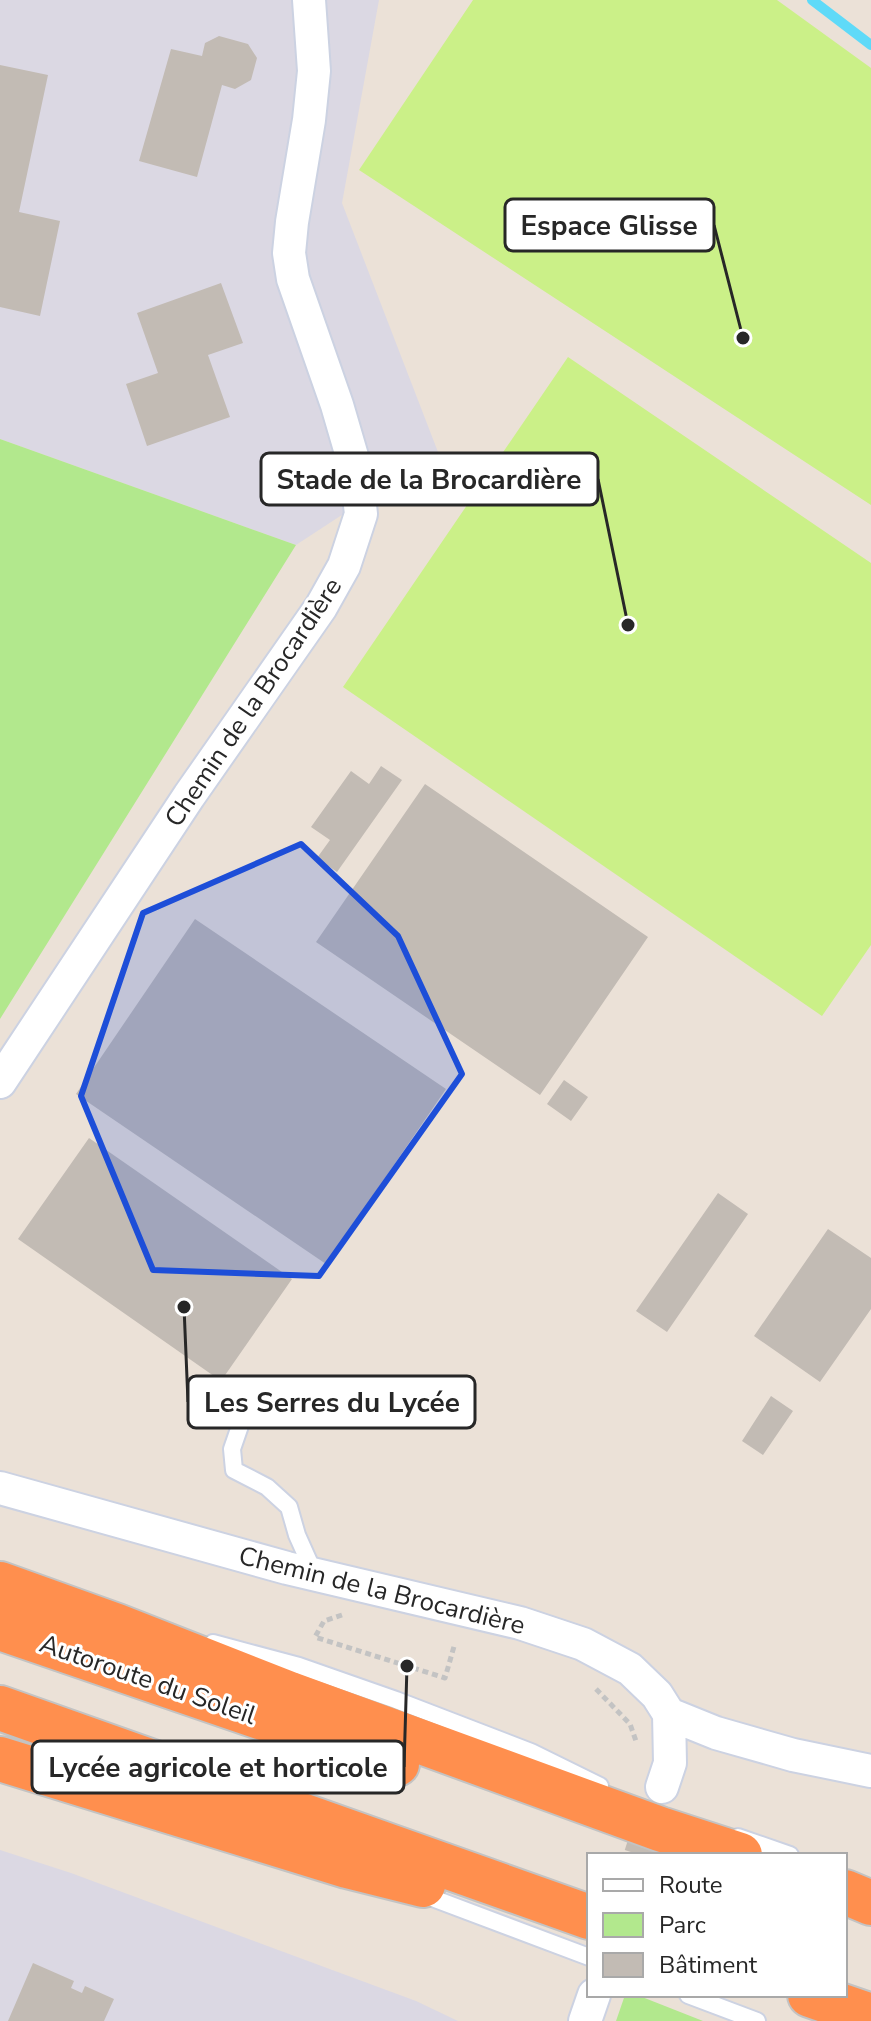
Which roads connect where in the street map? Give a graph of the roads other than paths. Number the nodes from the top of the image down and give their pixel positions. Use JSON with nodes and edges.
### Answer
{"nodes":[{"id":1,"x":309,"y":0,"type":"edge"},
{"id":2,"x":0,"y":1082,"type":"edge"},
{"id":3,"x":257,"y":1401,"type":"dead end"},
{"id":4,"x":0,"y":1488,"type":"edge"},
{"id":5,"x":315,"y":1575,"type":"junction"},
{"id":6,"x":0,"y":1584,"type":"edge"},
{"id":7,"x":117,"y":1626,"type":"junction"},
{"id":8,"x":0,"y":1628,"type":"edge"},
{"id":9,"x":0,"y":1708,"type":"edge"},
{"id":10,"x":669,"y":1714,"type":"junction"},
{"id":11,"x":0,"y":1759,"type":"edge"},
{"id":12,"x":83,"y":1768,"type":"dead end"},
{"id":13,"x":871,"y":1771,"type":"edge"},
{"id":14,"x":662,"y":1787,"type":"tunnel mouth"},
{"id":15,"x":618,"y":1794,"type":"dead end"},
{"id":16,"x":734,"y":1844,"type":"edge"},
{"id":17,"x":299,"y":1850,"type":"junction"},
{"id":18,"x":654,"y":1853,"type":"edge"},
{"id":19,"x":780,"y":1853,"type":"edge"},
{"id":20,"x":347,"y":1866,"type":"junction"},
{"id":21,"x":847,"y":1893,"type":"edge"},
{"id":22,"x":871,"y":1903,"type":"edge"},
{"id":23,"x":587,"y":1916,"type":"edge"},
{"id":24,"x":847,"y":1920,"type":"edge"},
{"id":25,"x":587,"y":1926,"type":"edge"},
{"id":26,"x":871,"y":1928,"type":"edge"},
{"id":27,"x":587,"y":1956,"type":"edge"},
{"id":28,"x":593,"y":1997,"type":"edge"},
{"id":29,"x":693,"y":1997,"type":"edge"},
{"id":30,"x":816,"y":1997,"type":"edge"},
{"id":31,"x":871,"y":2016,"type":"edge"},
{"id":32,"x":585,"y":2021,"type":"edge"},
{"id":33,"x":757,"y":2021,"type":"edge"}],
"edges":[{"from":1,"to":2,"type":"street","name":"Chemin de la Brocardière"},
{"from":3,"to":5,"type":"lane"},
{"from":4,"to":5,"type":"street","name":"Chemin de la Brocardière"},
{"from":5,"to":10,"type":"street","name":"Chemin de la Brocardière"},
{"from":6,"to":7,"type":"highway"},
{"from":7,"to":15,"type":"lane"},
{"from":7,"to":16,"type":"highway"},
{"from":8,"to":18,"type":"highway","name":"Autoroute du Soleil"},
{"from":9,"to":23,"type":"highway"},
{"from":10,"to":13,"type":"street"},
{"from":10,"to":14,"type":"street"},
{"from":11,"to":17,"type":"highway"},
{"from":12,"to":17,"type":"lane"},
{"from":16,"to":19,"type":"lane"},
{"from":17,"to":20,"type":"highway"},
{"from":20,"to":25,"type":"highway"},
{"from":20,"to":27,"type":"lane"},
{"from":21,"to":22,"type":"highway"},
{"from":24,"to":26,"type":"highway"},
{"from":28,"to":32,"type":"street"},
{"from":29,"to":33,"type":"lane"},
{"from":30,"to":31,"type":"highway"}]}
